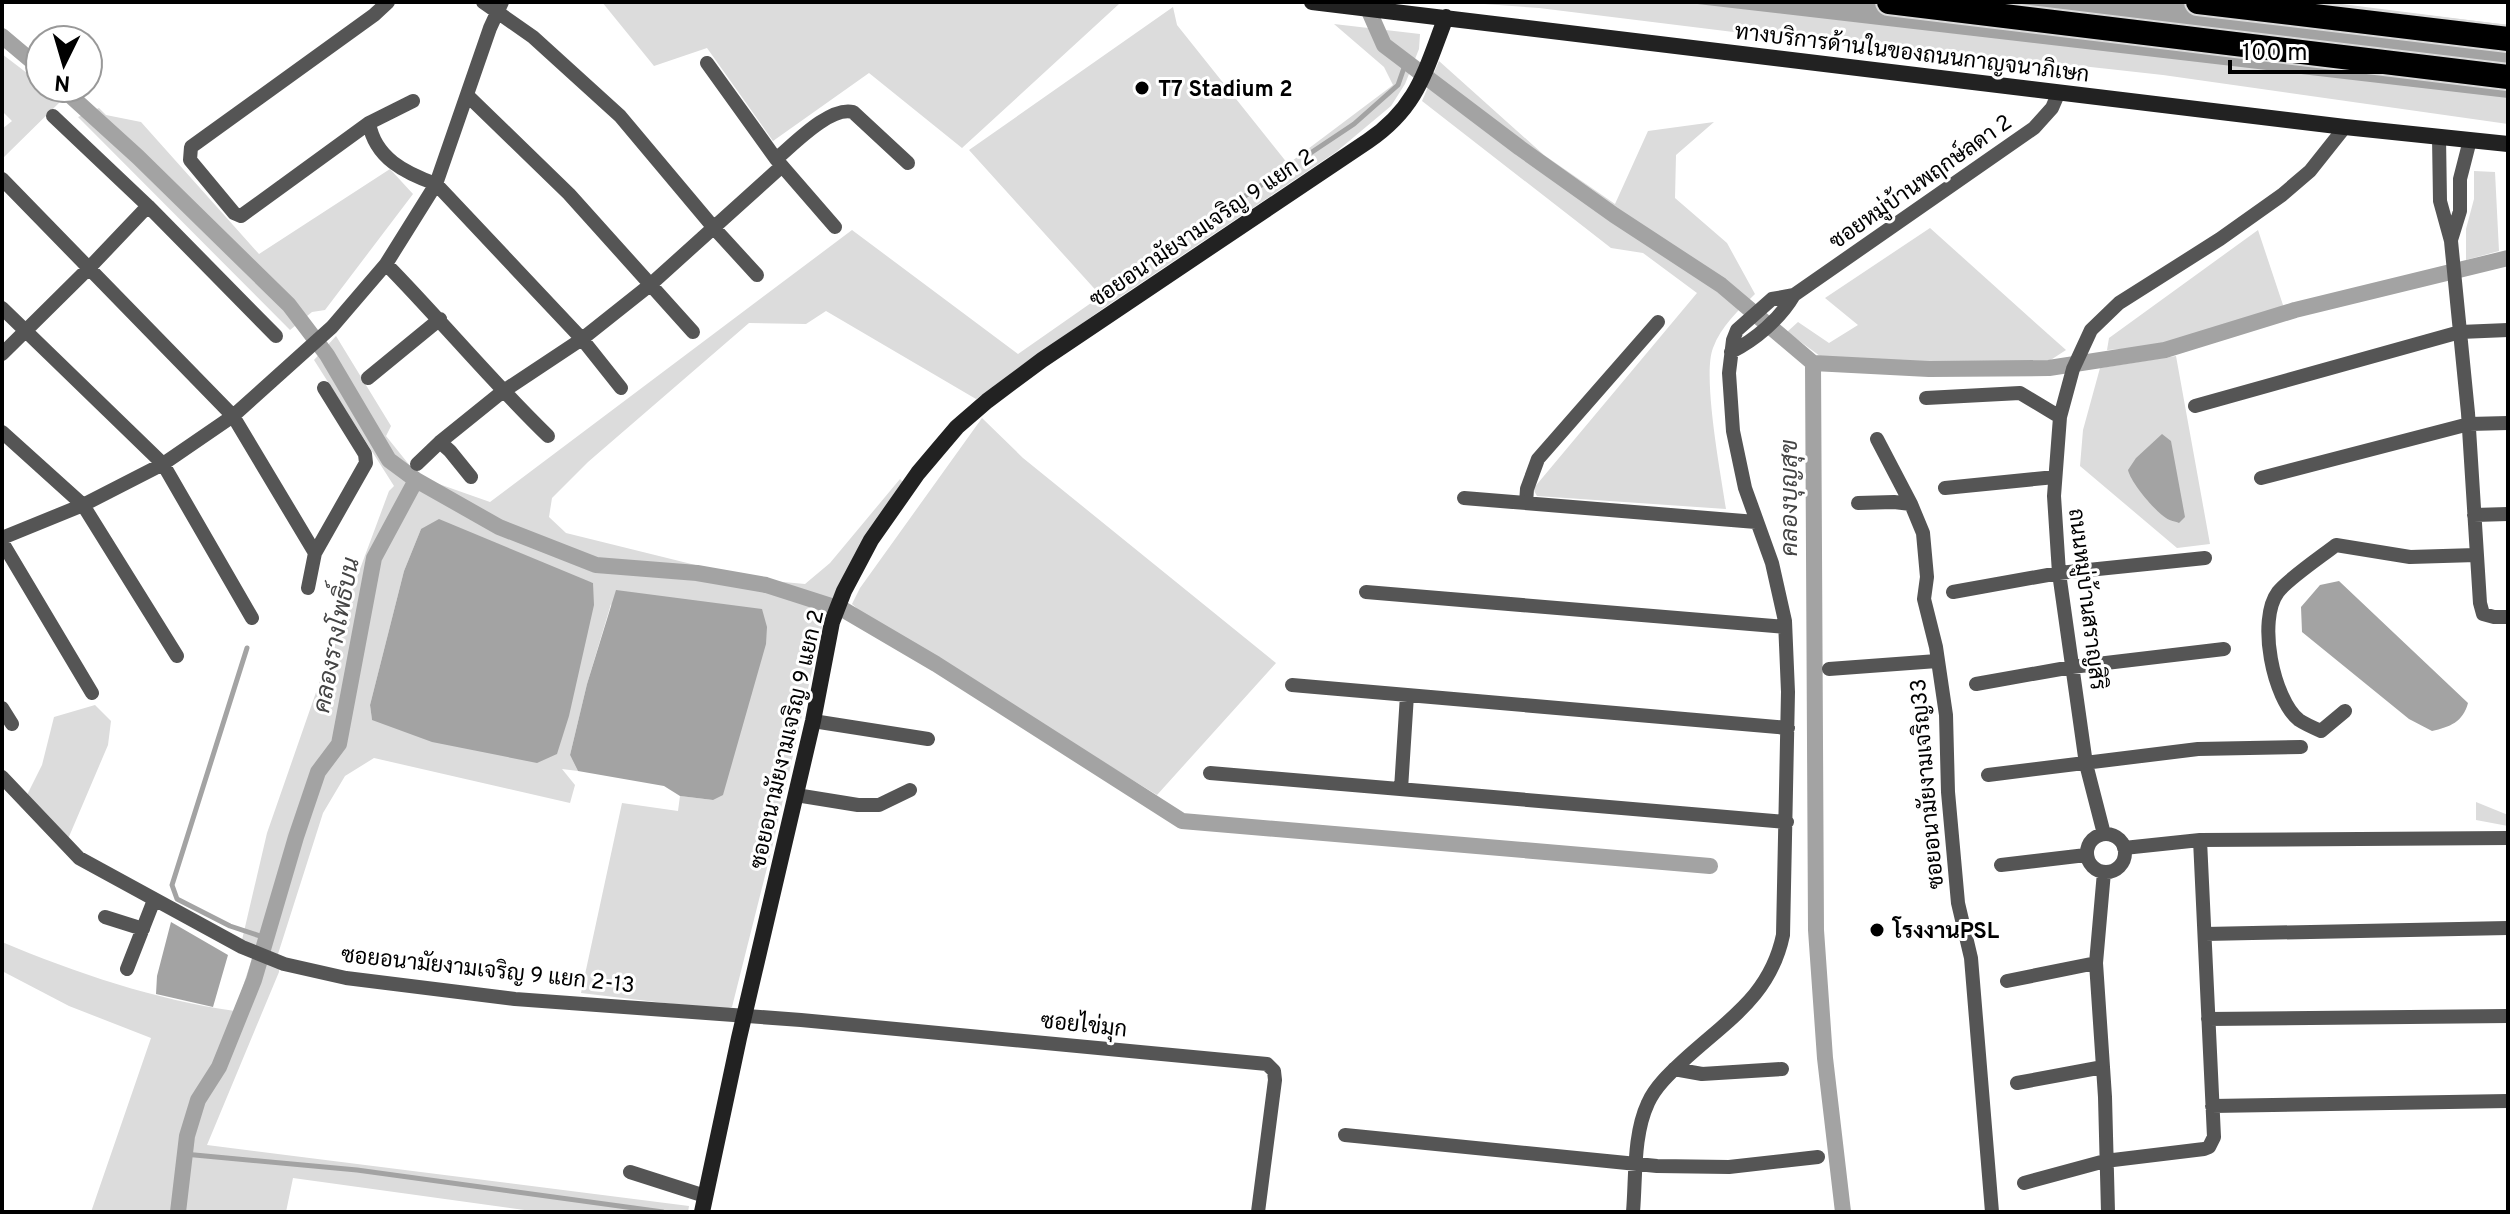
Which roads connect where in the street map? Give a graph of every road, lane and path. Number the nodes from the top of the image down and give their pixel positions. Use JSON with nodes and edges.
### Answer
{"nodes":[{"id":1,"x":388,"y":2,"type":"edge"},
{"id":2,"x":482,"y":2,"type":"edge"},
{"id":3,"x":1312,"y":2,"type":"edge"},
{"id":4,"x":1889,"y":2,"type":"edge"},
{"id":5,"x":2198,"y":2,"type":"edge"},
{"id":6,"x":500,"y":7,"type":"edge"},
{"id":7,"x":1446,"y":10,"type":"edge"},
{"id":8,"x":490,"y":28,"type":"junction"},
{"id":9,"x":2508,"y":39,"type":"edge"},
{"id":10,"x":707,"y":63,"type":"dead end"},
{"id":11,"x":2508,"y":77,"type":"edge"},
{"id":12,"x":2059,"y":92,"type":"junction"},
{"id":13,"x":468,"y":96,"type":"junction"},
{"id":14,"x":413,"y":101,"type":"dead end"},
{"id":15,"x":53,"y":116,"type":"dead end"},
{"id":16,"x":369,"y":123,"type":"junction"},
{"id":17,"x":2345,"y":127,"type":"junction"},
{"id":18,"x":2439,"y":137,"type":"junction"},
{"id":19,"x":2470,"y":140,"type":"junction"},
{"id":20,"x":2508,"y":144,"type":"edge"},
{"id":21,"x":779,"y":162,"type":"junction"},
{"id":22,"x":908,"y":163,"type":"dead end"},
{"id":23,"x":2,"y":179,"type":"edge"},
{"id":24,"x":436,"y":184,"type":"junction"},
{"id":25,"x":148,"y":206,"type":"junction"},
{"id":26,"x":835,"y":227,"type":"dead end"},
{"id":27,"x":714,"y":228,"type":"junction"},
{"id":28,"x":2451,"y":241,"type":"junction"},
{"id":29,"x":386,"y":264,"type":"junction"},
{"id":30,"x":90,"y":267,"type":"junction"},
{"id":31,"x":757,"y":275,"type":"dead end"},
{"id":32,"x":650,"y":285,"type":"junction"},
{"id":33,"x":1794,"y":295,"type":"junction"},
{"id":34,"x":2,"y":308,"type":"edge"},
{"id":35,"x":440,"y":319,"type":"junction"},
{"id":36,"x":1658,"y":322,"type":"dead end"},
{"id":37,"x":2508,"y":330,"type":"edge"},
{"id":38,"x":26,"y":331,"type":"junction"},
{"id":39,"x":693,"y":332,"type":"dead end"},
{"id":40,"x":2460,"y":332,"type":"junction"},
{"id":41,"x":276,"y":336,"type":"dead end"},
{"id":42,"x":582,"y":339,"type":"junction"},
{"id":43,"x":1731,"y":352,"type":"junction"},
{"id":44,"x":2,"y":354,"type":"edge"},
{"id":45,"x":368,"y":378,"type":"dead end"},
{"id":46,"x":324,"y":388,"type":"dead end"},
{"id":47,"x":621,"y":388,"type":"dead end"},
{"id":48,"x":502,"y":392,"type":"junction"},
{"id":49,"x":1926,"y":398,"type":"dead end"},
{"id":50,"x":2195,"y":406,"type":"dead end"},
{"id":51,"x":233,"y":416,"type":"junction"},
{"id":52,"x":2060,"y":417,"type":"junction"},
{"id":53,"x":2508,"y":423,"type":"edge"},
{"id":54,"x":2469,"y":424,"type":"junction"},
{"id":55,"x":2,"y":432,"type":"edge"},
{"id":56,"x":548,"y":436,"type":"dead end"},
{"id":57,"x":1877,"y":439,"type":"dead end"},
{"id":58,"x":440,"y":442,"type":"junction"},
{"id":59,"x":163,"y":464,"type":"junction"},
{"id":60,"x":417,"y":464,"type":"dead end"},
{"id":61,"x":471,"y":477,"type":"dead end"},
{"id":62,"x":2055,"y":477,"type":"junction"},
{"id":63,"x":2261,"y":478,"type":"dead end"},
{"id":64,"x":1945,"y":488,"type":"dead end"},
{"id":65,"x":1464,"y":498,"type":"dead end"},
{"id":66,"x":1526,"y":503,"type":"junction"},
{"id":67,"x":1858,"y":503,"type":"dead end"},
{"id":68,"x":1911,"y":504,"type":"junction"},
{"id":69,"x":83,"y":505,"type":"junction"},
{"id":70,"x":2508,"y":514,"type":"edge"},
{"id":71,"x":2474,"y":515,"type":"junction"},
{"id":72,"x":1756,"y":522,"type":"junction"},
{"id":73,"x":2,"y":540,"type":"edge"},
{"id":74,"x":315,"y":553,"type":"junction"},
{"id":75,"x":2476,"y":555,"type":"junction"},
{"id":76,"x":2205,"y":558,"type":"dead end"},
{"id":77,"x":2059,"y":573,"type":"junction"},
{"id":78,"x":308,"y":588,"type":"dead end"},
{"id":79,"x":1366,"y":592,"type":"dead end"},
{"id":80,"x":1953,"y":592,"type":"dead end"},
{"id":81,"x":2508,"y":617,"type":"edge"},
{"id":82,"x":252,"y":618,"type":"dead end"},
{"id":83,"x":1785,"y":627,"type":"junction"},
{"id":84,"x":2224,"y":649,"type":"dead end"},
{"id":85,"x":177,"y":656,"type":"dead end"},
{"id":86,"x":1937,"y":661,"type":"junction"},
{"id":87,"x":2072,"y":667,"type":"junction"},
{"id":88,"x":1829,"y":669,"type":"dead end"},
{"id":89,"x":1976,"y":684,"type":"dead end"},
{"id":90,"x":1292,"y":685,"type":"dead end"},
{"id":91,"x":92,"y":693,"type":"dead end"},
{"id":92,"x":1407,"y":695,"type":"junction"},
{"id":93,"x":2,"y":708,"type":"edge"},
{"id":94,"x":2345,"y":711,"type":"dead end"},
{"id":95,"x":813,"y":721,"type":"junction"},
{"id":96,"x":12,"y":724,"type":"dead end"},
{"id":97,"x":1788,"y":728,"type":"junction"},
{"id":98,"x":928,"y":739,"type":"dead end"},
{"id":99,"x":2301,"y":747,"type":"dead end"},
{"id":100,"x":2086,"y":764,"type":"junction"},
{"id":101,"x":1210,"y":773,"type":"dead end"},
{"id":102,"x":1988,"y":775,"type":"dead end"},
{"id":103,"x":2,"y":777,"type":"edge"},
{"id":104,"x":1401,"y":789,"type":"junction"},
{"id":105,"x":910,"y":790,"type":"dead end"},
{"id":106,"x":796,"y":795,"type":"junction"},
{"id":107,"x":1787,"y":822,"type":"junction"},
{"id":108,"x":2104,"y":834,"type":"junction"},
{"id":109,"x":2508,"y":838,"type":"edge"},
{"id":110,"x":2200,"y":840,"type":"junction"},
{"id":111,"x":2124,"y":848,"type":"junction"},
{"id":112,"x":2086,"y":855,"type":"junction"},
{"id":113,"x":2001,"y":865,"type":"dead end"},
{"id":114,"x":2104,"y":872,"type":"junction"},
{"id":115,"x":154,"y":900,"type":"junction"},
{"id":116,"x":105,"y":917,"type":"dead end"},
{"id":117,"x":2508,"y":928,"type":"edge"},
{"id":118,"x":143,"y":929,"type":"junction"},
{"id":119,"x":2205,"y":934,"type":"junction"},
{"id":120,"x":2096,"y":963,"type":"junction"},
{"id":121,"x":127,"y":969,"type":"dead end"},
{"id":122,"x":2007,"y":981,"type":"dead end"},
{"id":123,"x":2508,"y":1016,"type":"edge"},
{"id":124,"x":744,"y":1017,"type":"junction"},
{"id":125,"x":2208,"y":1019,"type":"junction"},
{"id":126,"x":2103,"y":1067,"type":"junction"},
{"id":127,"x":1674,"y":1069,"type":"junction"},
{"id":128,"x":1782,"y":1069,"type":"dead end"},
{"id":129,"x":2017,"y":1083,"type":"dead end"},
{"id":130,"x":2508,"y":1101,"type":"edge"},
{"id":131,"x":2212,"y":1106,"type":"junction"},
{"id":132,"x":1345,"y":1135,"type":"dead end"},
{"id":133,"x":1818,"y":1157,"type":"dead end"},
{"id":134,"x":2105,"y":1161,"type":"junction"},
{"id":135,"x":1637,"y":1164,"type":"junction"},
{"id":136,"x":630,"y":1172,"type":"dead end"},
{"id":137,"x":2024,"y":1183,"type":"dead end"},
{"id":138,"x":704,"y":1204,"type":"edge"},
{"id":139,"x":1258,"y":1212,"type":"edge"},
{"id":140,"x":1633,"y":1212,"type":"edge"},
{"id":141,"x":1992,"y":1212,"type":"edge"},
{"id":142,"x":2108,"y":1212,"type":"edge"}],
"edges":[{"from":1,"to":16,"type":"street"},
{"from":2,"to":6,"type":"street"},
{"from":2,"to":8,"type":"street"},
{"from":3,"to":7,"type":"street","name":"ทางบริการด้านในของถนนกาญจนาภิเษก"},
{"from":4,"to":11,"type":"highway"},
{"from":5,"to":9,"type":"highway"},
{"from":6,"to":8,"type":"street"},
{"from":6,"to":27,"type":"street"},
{"from":7,"to":12,"type":"street","name":"ทางบริการด้านในของถนนกาญจนาภิเษก"},
{"from":7,"to":95,"type":"street","name":"ซอยอนามัยงามเจริญ 9 แยก 2"},
{"from":8,"to":13,"type":"street"},
{"from":10,"to":21,"type":"street"},
{"from":12,"to":17,"type":"street","name":"ทางบริการด้านในของถนนกาญจนาภิเษก"},
{"from":12,"to":33,"type":"street","name":"ซอยหมู่บ้านพฤกษ์ลดา 2"},
{"from":13,"to":24,"type":"street"},
{"from":13,"to":32,"type":"street"},
{"from":14,"to":16,"type":"street"},
{"from":15,"to":25,"type":"street"},
{"from":16,"to":24,"type":"street"},
{"from":17,"to":18,"type":"street","name":"ทางบริการด้านในของถนนกาญจนาภิเษก"},
{"from":17,"to":52,"type":"street","name":"ถนนหมู่บ้านสราญสิริ"},
{"from":18,"to":19,"type":"street","name":"ทางบริการด้านในของถนนกาญจนาภิเษก"},
{"from":18,"to":28,"type":"street"},
{"from":19,"to":20,"type":"street","name":"ทางบริการด้านในของถนนกาญจนาภิเษก"},
{"from":19,"to":28,"type":"street"},
{"from":21,"to":22,"type":"street"},
{"from":21,"to":26,"type":"street"},
{"from":21,"to":27,"type":"street"},
{"from":23,"to":30,"type":"street"},
{"from":24,"to":29,"type":"street"},
{"from":24,"to":42,"type":"street"},
{"from":25,"to":30,"type":"street"},
{"from":25,"to":41,"type":"street"},
{"from":27,"to":31,"type":"street"},
{"from":27,"to":32,"type":"street"},
{"from":28,"to":40,"type":"street"},
{"from":29,"to":35,"type":"street"},
{"from":29,"to":51,"type":"street"},
{"from":30,"to":38,"type":"street"},
{"from":30,"to":51,"type":"street"},
{"from":32,"to":39,"type":"street"},
{"from":32,"to":42,"type":"street"},
{"from":33,"to":43,"type":"street","name":"ซอยหมู่บ้านพฤกษ์ลดา 2"},
{"from":33,"to":43,"type":"street","name":"ซอยหมู่บ้านพฤกษ์ลดา 2"},
{"from":34,"to":38,"type":"street"},
{"from":35,"to":45,"type":"street"},
{"from":35,"to":48,"type":"street"},
{"from":36,"to":66,"type":"street"},
{"from":37,"to":40,"type":"street"},
{"from":38,"to":44,"type":"street"},
{"from":38,"to":59,"type":"street"},
{"from":40,"to":50,"type":"street"},
{"from":40,"to":54,"type":"street"},
{"from":42,"to":47,"type":"street"},
{"from":42,"to":48,"type":"street"},
{"from":43,"to":72,"type":"street"},
{"from":46,"to":74,"type":"street"},
{"from":48,"to":56,"type":"street"},
{"from":48,"to":58,"type":"street"},
{"from":49,"to":52,"type":"street"},
{"from":51,"to":59,"type":"street"},
{"from":51,"to":74,"type":"street"},
{"from":52,"to":62,"type":"street","name":"ถนนหมู่บ้านสราญสิริ"},
{"from":53,"to":54,"type":"street"},
{"from":54,"to":63,"type":"street"},
{"from":54,"to":71,"type":"street"},
{"from":55,"to":69,"type":"street"},
{"from":57,"to":68,"type":"street","name":"ซอยอนามัยงามเจริญ33"},
{"from":58,"to":60,"type":"street"},
{"from":58,"to":61,"type":"street"},
{"from":59,"to":69,"type":"street"},
{"from":59,"to":82,"type":"street"},
{"from":62,"to":64,"type":"street"},
{"from":62,"to":77,"type":"street","name":"ถนนหมู่บ้านสราญสิริ"},
{"from":65,"to":66,"type":"street"},
{"from":66,"to":72,"type":"street"},
{"from":67,"to":68,"type":"street"},
{"from":68,"to":86,"type":"street","name":"ซอยอนามัยงามเจริญ33"},
{"from":69,"to":73,"type":"street"},
{"from":69,"to":85,"type":"street"},
{"from":70,"to":71,"type":"street"},
{"from":71,"to":75,"type":"street"},
{"from":72,"to":83,"type":"street"},
{"from":73,"to":91,"type":"street"},
{"from":74,"to":78,"type":"street"},
{"from":75,"to":81,"type":"street"},
{"from":75,"to":94,"type":"street"},
{"from":76,"to":77,"type":"street"},
{"from":77,"to":80,"type":"street"},
{"from":77,"to":87,"type":"street","name":"ถนนหมู่บ้านสราญสิริ"},
{"from":79,"to":83,"type":"street"},
{"from":83,"to":97,"type":"street"},
{"from":84,"to":87,"type":"street"},
{"from":86,"to":88,"type":"street"},
{"from":86,"to":141,"type":"street","name":"ซอยอนามัยงามเจริญ33"},
{"from":87,"to":89,"type":"street"},
{"from":87,"to":100,"type":"street","name":"ถนนหมู่บ้านสราญสิริ"},
{"from":90,"to":92,"type":"street"},
{"from":92,"to":97,"type":"street"},
{"from":92,"to":104,"type":"street"},
{"from":93,"to":96,"type":"street"},
{"from":95,"to":98,"type":"street"},
{"from":95,"to":106,"type":"street","name":"ซอยอนามัยงามเจริญ 9 แยก 2"},
{"from":97,"to":107,"type":"street"},
{"from":99,"to":100,"type":"street"},
{"from":100,"to":102,"type":"street"},
{"from":100,"to":108,"type":"street","name":"ถนนหมู่บ้านสราญสิริ"},
{"from":101,"to":104,"type":"street"},
{"from":103,"to":115,"type":"street","name":"ซอยอนามัยงามเจริญ 9 แยก 2-13"},
{"from":104,"to":107,"type":"street"},
{"from":105,"to":106,"type":"street"},
{"from":106,"to":124,"type":"street","name":"ซอยอนามัยงามเจริญ 9 แยก 2"},
{"from":107,"to":127,"type":"street"},
{"from":108,"to":111,"type":"street"},
{"from":108,"to":112,"type":"street"},
{"from":109,"to":110,"type":"street"},
{"from":110,"to":111,"type":"street"},
{"from":110,"to":119,"type":"street"},
{"from":111,"to":114,"type":"street"},
{"from":112,"to":113,"type":"street"},
{"from":112,"to":114,"type":"street"},
{"from":114,"to":120,"type":"street"},
{"from":115,"to":118,"type":"street"},
{"from":115,"to":124,"type":"street","name":"ซอยอนามัยงามเจริญ 9 แยก 2-13"},
{"from":116,"to":118,"type":"street"},
{"from":117,"to":119,"type":"street"},
{"from":118,"to":121,"type":"street"},
{"from":119,"to":125,"type":"street"},
{"from":120,"to":122,"type":"street"},
{"from":120,"to":126,"type":"street"},
{"from":123,"to":125,"type":"street"},
{"from":124,"to":138,"type":"street","name":"ซอยอนามัยงามเจริญ 9 แยก 2"},
{"from":124,"to":139,"type":"street","name":"ซอยไข่มุก"},
{"from":125,"to":131,"type":"street"},
{"from":126,"to":129,"type":"street"},
{"from":126,"to":134,"type":"street"},
{"from":127,"to":128,"type":"street"},
{"from":127,"to":135,"type":"street"},
{"from":130,"to":131,"type":"street"},
{"from":131,"to":134,"type":"street"},
{"from":132,"to":135,"type":"street"},
{"from":133,"to":135,"type":"street"},
{"from":134,"to":137,"type":"street"},
{"from":134,"to":142,"type":"street"},
{"from":135,"to":140,"type":"street"},
{"from":136,"to":138,"type":"street"}]}
